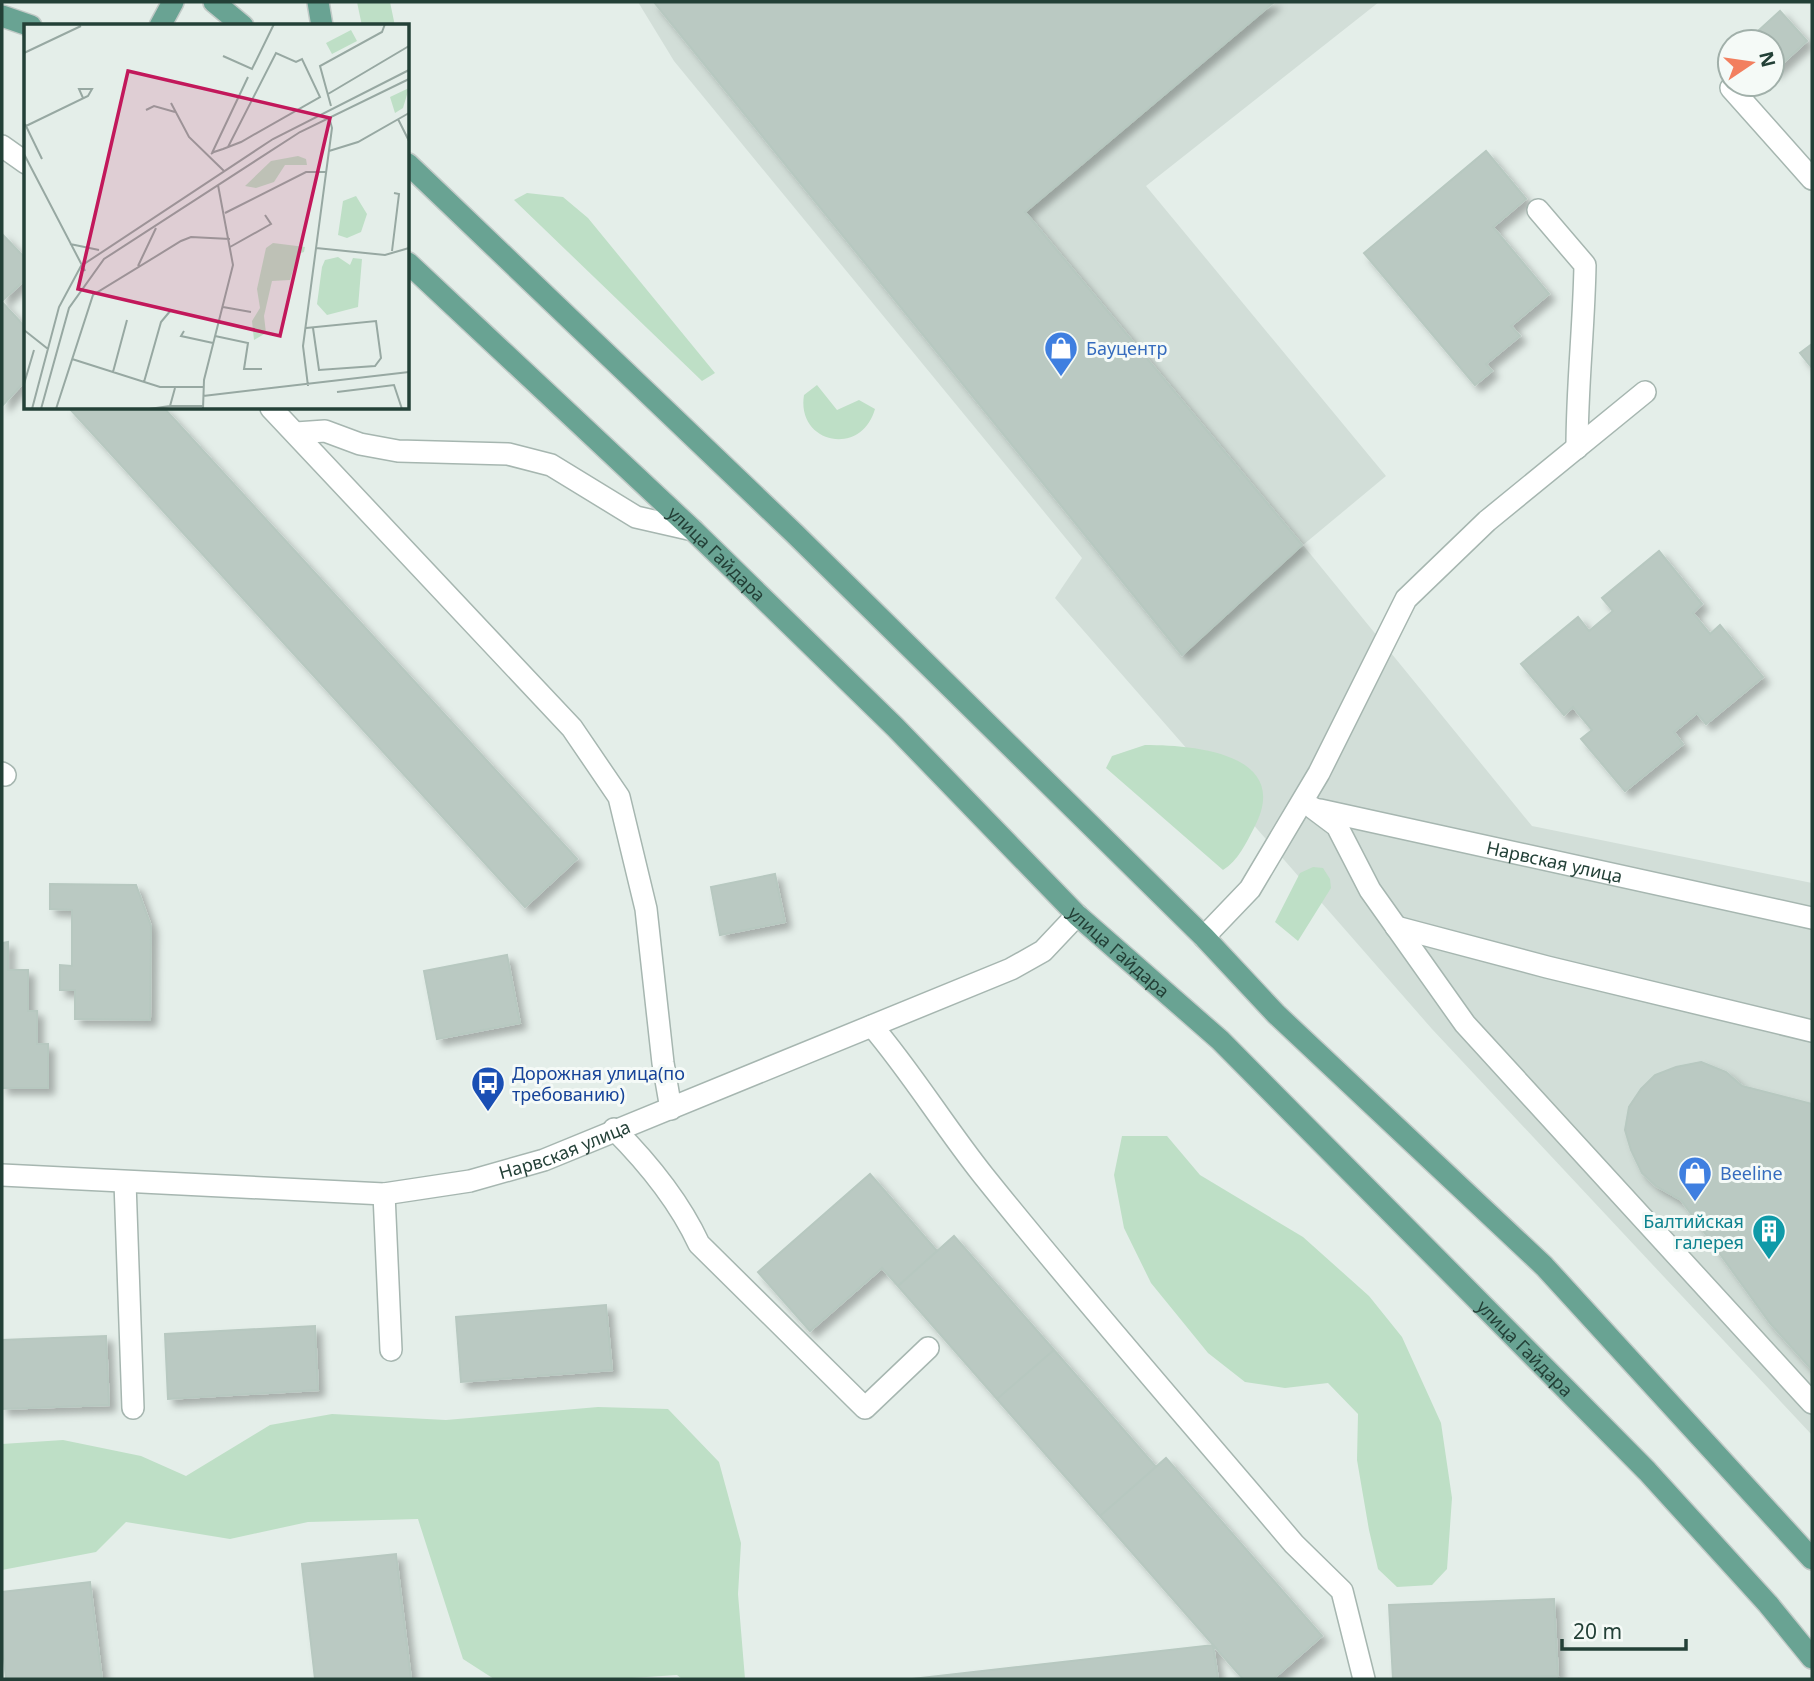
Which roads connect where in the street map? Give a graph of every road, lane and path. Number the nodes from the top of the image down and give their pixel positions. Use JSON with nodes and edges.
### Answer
{"nodes":[{"id":1,"x":173,"y":2,"type":"edge"},
{"id":2,"x":214,"y":2,"type":"edge"},
{"id":3,"x":318,"y":2,"type":"edge"},
{"id":4,"x":2,"y":16,"type":"edge"},
{"id":5,"x":25,"y":24,"type":"edge"},
{"id":6,"x":161,"y":24,"type":"edge"},
{"id":7,"x":241,"y":24,"type":"edge"},
{"id":8,"x":322,"y":24,"type":"edge"},
{"id":9,"x":1740,"y":98,"type":"edge"},
{"id":10,"x":2,"y":146,"type":"edge"},
{"id":11,"x":24,"y":162,"type":"edge"},
{"id":12,"x":410,"y":166,"type":"edge"},
{"id":13,"x":1812,"y":179,"type":"edge"},
{"id":14,"x":1538,"y":210,"type":"dead end"},
{"id":15,"x":410,"y":265,"type":"edge"},
{"id":16,"x":1645,"y":392,"type":"dead end"},
{"id":17,"x":273,"y":410,"type":"edge"},
{"id":18,"x":296,"y":433,"type":"junction"},
{"id":19,"x":1577,"y":448,"type":"junction"},
{"id":20,"x":693,"y":530,"type":"junction"},
{"id":21,"x":1305,"y":808,"type":"junction"},
{"id":22,"x":1077,"y":915,"type":"junction"},
{"id":23,"x":1812,"y":918,"type":"edge"},
{"id":24,"x":1396,"y":927,"type":"junction"},
{"id":25,"x":1204,"y":937,"type":"junction"},
{"id":26,"x":872,"y":1026,"type":"junction"},
{"id":27,"x":1812,"y":1031,"type":"edge"},
{"id":28,"x":671,"y":1109,"type":"junction"},
{"id":29,"x":614,"y":1129,"type":"junction"},
{"id":30,"x":2,"y":1175,"type":"edge"},
{"id":31,"x":125,"y":1182,"type":"junction"},
{"id":32,"x":384,"y":1194,"type":"junction"},
{"id":33,"x":928,"y":1348,"type":"dead end"},
{"id":34,"x":391,"y":1350,"type":"dead end"},
{"id":35,"x":1812,"y":1403,"type":"edge"},
{"id":36,"x":133,"y":1408,"type":"dead end"},
{"id":37,"x":1812,"y":1559,"type":"edge"},
{"id":38,"x":1812,"y":1658,"type":"edge"},
{"id":39,"x":1364,"y":1679,"type":"edge"}],
"edges":[{"from":1,"to":6,"type":"main road"},
{"from":2,"to":7,"type":"main road"},
{"from":3,"to":8,"type":"main road"},
{"from":4,"to":5,"type":"main road"},
{"from":9,"to":13,"type":"street"},
{"from":10,"to":11,"type":"street"},
{"from":12,"to":25,"type":"main road"},
{"from":14,"to":19,"type":"street"},
{"from":15,"to":20,"type":"main road","name":"улица Гайдара"},
{"from":16,"to":19,"type":"street"},
{"from":17,"to":18,"type":"street"},
{"from":18,"to":20,"type":"street"},
{"from":18,"to":28,"type":"street"},
{"from":19,"to":21,"type":"street"},
{"from":20,"to":22,"type":"main road","name":"улица Гайдара"},
{"from":21,"to":23,"type":"street","name":"Нарвская улица"},
{"from":21,"to":24,"type":"street"},
{"from":21,"to":25,"type":"street"},
{"from":22,"to":26,"type":"street","name":"Нарвская улица"},
{"from":22,"to":38,"type":"main road","name":"улица Гайдара"},
{"from":24,"to":27,"type":"street"},
{"from":24,"to":35,"type":"street"},
{"from":25,"to":37,"type":"main road"},
{"from":26,"to":28,"type":"street","name":"Нарвская улица"},
{"from":26,"to":39,"type":"street"},
{"from":28,"to":29,"type":"street","name":"Нарвская улица"},
{"from":29,"to":32,"type":"street","name":"Нарвская улица"},
{"from":29,"to":33,"type":"street"},
{"from":30,"to":31,"type":"street","name":"Нарвская улица"},
{"from":31,"to":32,"type":"street","name":"Нарвская улица"},
{"from":31,"to":36,"type":"street"},
{"from":32,"to":34,"type":"street"}]}
